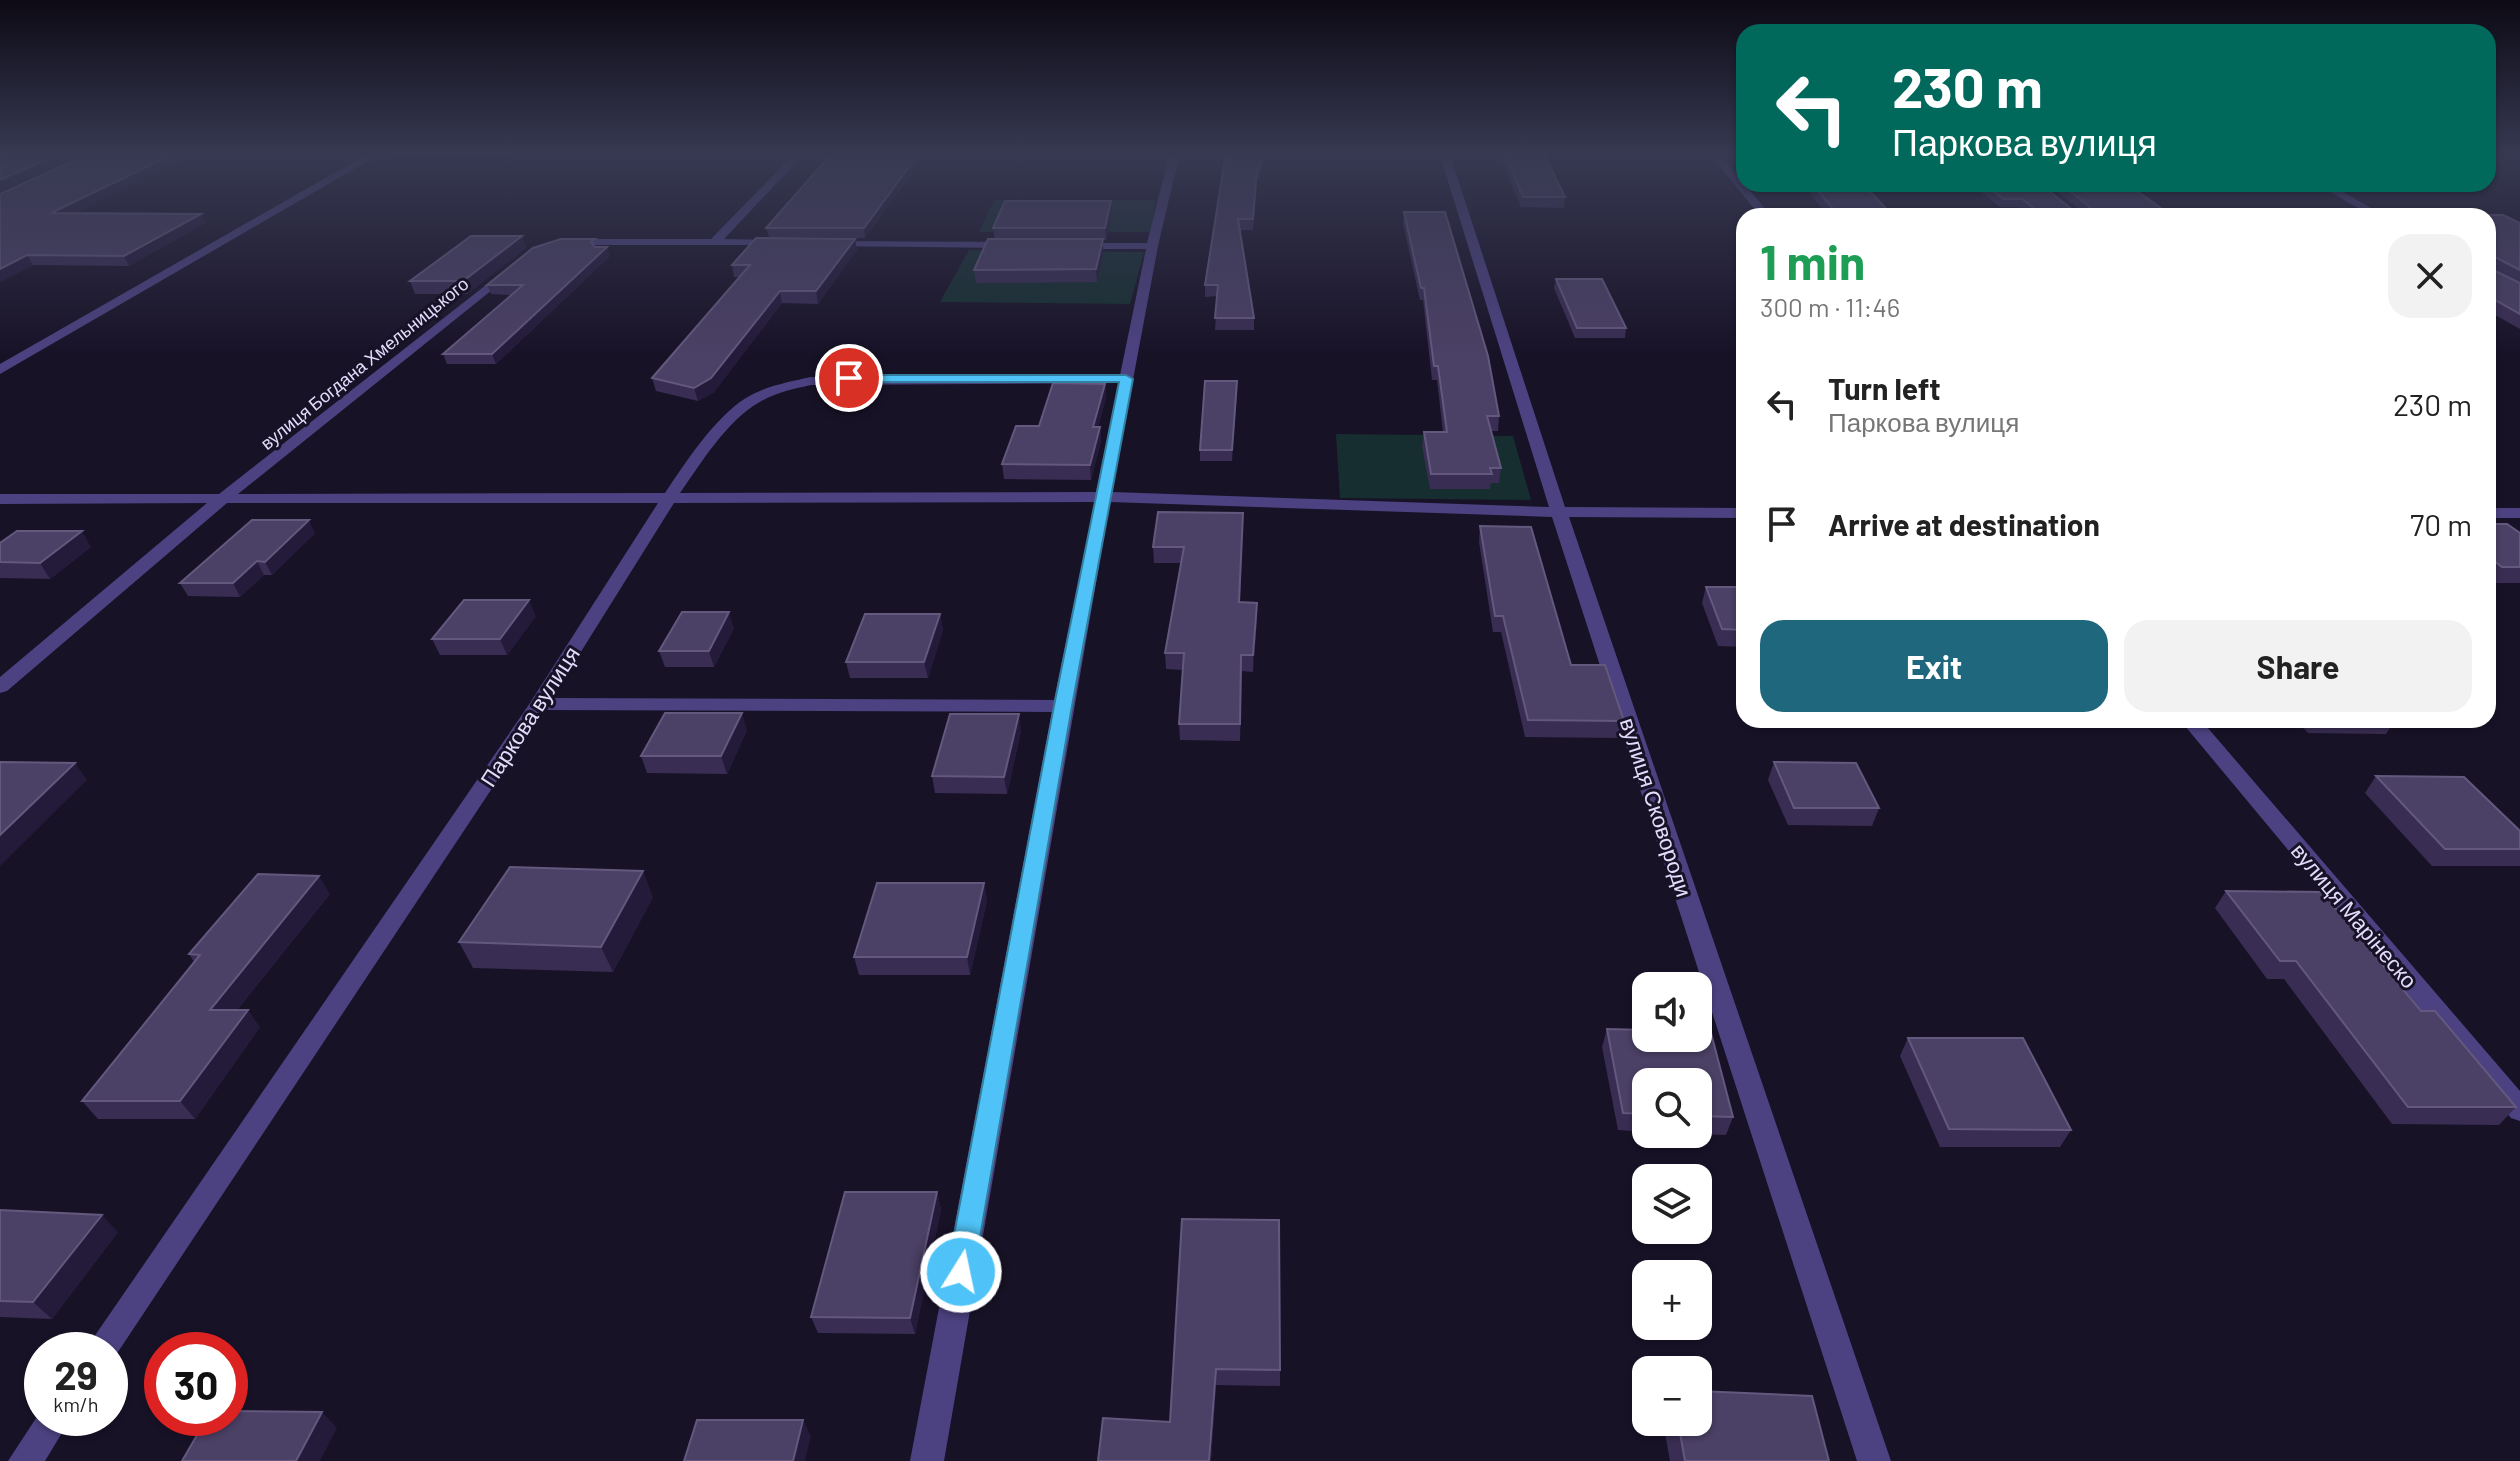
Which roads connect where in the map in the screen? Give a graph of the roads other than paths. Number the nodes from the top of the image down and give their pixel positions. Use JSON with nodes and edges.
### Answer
{"nodes":[{"id":1,"x":259,"y":220,"type":"edge"},
{"id":2,"x":736,"y":220,"type":"edge"},
{"id":3,"x":1158,"y":220,"type":"edge"},
{"id":4,"x":1466,"y":220,"type":"edge"},
{"id":5,"x":714,"y":243,"type":"junction"},
{"id":6,"x":792,"y":243,"type":"edge"},
{"id":7,"x":555,"y":244,"type":"edge"},
{"id":8,"x":808,"y":244,"type":"edge"},
{"id":9,"x":1027,"y":245,"type":"edge"},
{"id":10,"x":1058,"y":245,"type":"edge"},
{"id":11,"x":1152,"y":246,"type":"junction"},
{"id":12,"x":518,"y":263,"type":"edge"},
{"id":13,"x":0,"y":370,"type":"edge"},
{"id":14,"x":1126,"y":379,"type":"junction"},
{"id":15,"x":1105,"y":497,"type":"junction"},
{"id":16,"x":669,"y":498,"type":"junction"},
{"id":17,"x":0,"y":499,"type":"edge"},
{"id":18,"x":221,"y":500,"type":"junction"},
{"id":19,"x":1559,"y":512,"type":"junction"},
{"id":20,"x":1736,"y":513,"type":"edge"},
{"id":21,"x":2496,"y":513,"type":"edge"},
{"id":22,"x":2520,"y":513,"type":"edge"},
{"id":23,"x":0,"y":687,"type":"edge"},
{"id":24,"x":539,"y":704,"type":"junction"},
{"id":25,"x":1063,"y":706,"type":"junction"},
{"id":26,"x":2197,"y":728,"type":"edge"},
{"id":27,"x":2520,"y":1110,"type":"edge"},
{"id":28,"x":113,"y":1332,"type":"edge"},
{"id":29,"x":42,"y":1436,"type":"edge"},
{"id":30,"x":25,"y":1461,"type":"edge"},
{"id":31,"x":927,"y":1461,"type":"edge"},
{"id":32,"x":1874,"y":1461,"type":"edge"}],
"edges":[{"from":1,"to":13,"type":"street"},
{"from":2,"to":5,"type":"street"},
{"from":3,"to":11,"type":"street"},
{"from":4,"to":19,"type":"street","name":"вулиця Сковороди"},
{"from":5,"to":6,"type":"street"},
{"from":5,"to":7,"type":"street"},
{"from":8,"to":9,"type":"street"},
{"from":10,"to":11,"type":"street"},
{"from":11,"to":14,"type":"street"},
{"from":12,"to":18,"type":"street","name":"вулиця Богдана Хмельницького"},
{"from":14,"to":15,"type":"street"},
{"from":14,"to":16,"type":"street","name":"Паркова вулиця"},
{"from":15,"to":16,"type":"street"},
{"from":15,"to":19,"type":"street"},
{"from":15,"to":25,"type":"street"},
{"from":16,"to":18,"type":"street"},
{"from":16,"to":24,"type":"street","name":"Паркова вулиця"},
{"from":17,"to":18,"type":"street"},
{"from":18,"to":23,"type":"street","name":"вулиця Богдана Хмельницького"},
{"from":19,"to":20,"type":"street"},
{"from":19,"to":32,"type":"street","name":"вулиця Сковороди"},
{"from":21,"to":22,"type":"street"},
{"from":24,"to":25,"type":"street"},
{"from":24,"to":28,"type":"street","name":"Паркова вулиця"},
{"from":25,"to":31,"type":"street"},
{"from":26,"to":27,"type":"street","name":"вулиця Марінеско"},
{"from":29,"to":30,"type":"street"}]}
